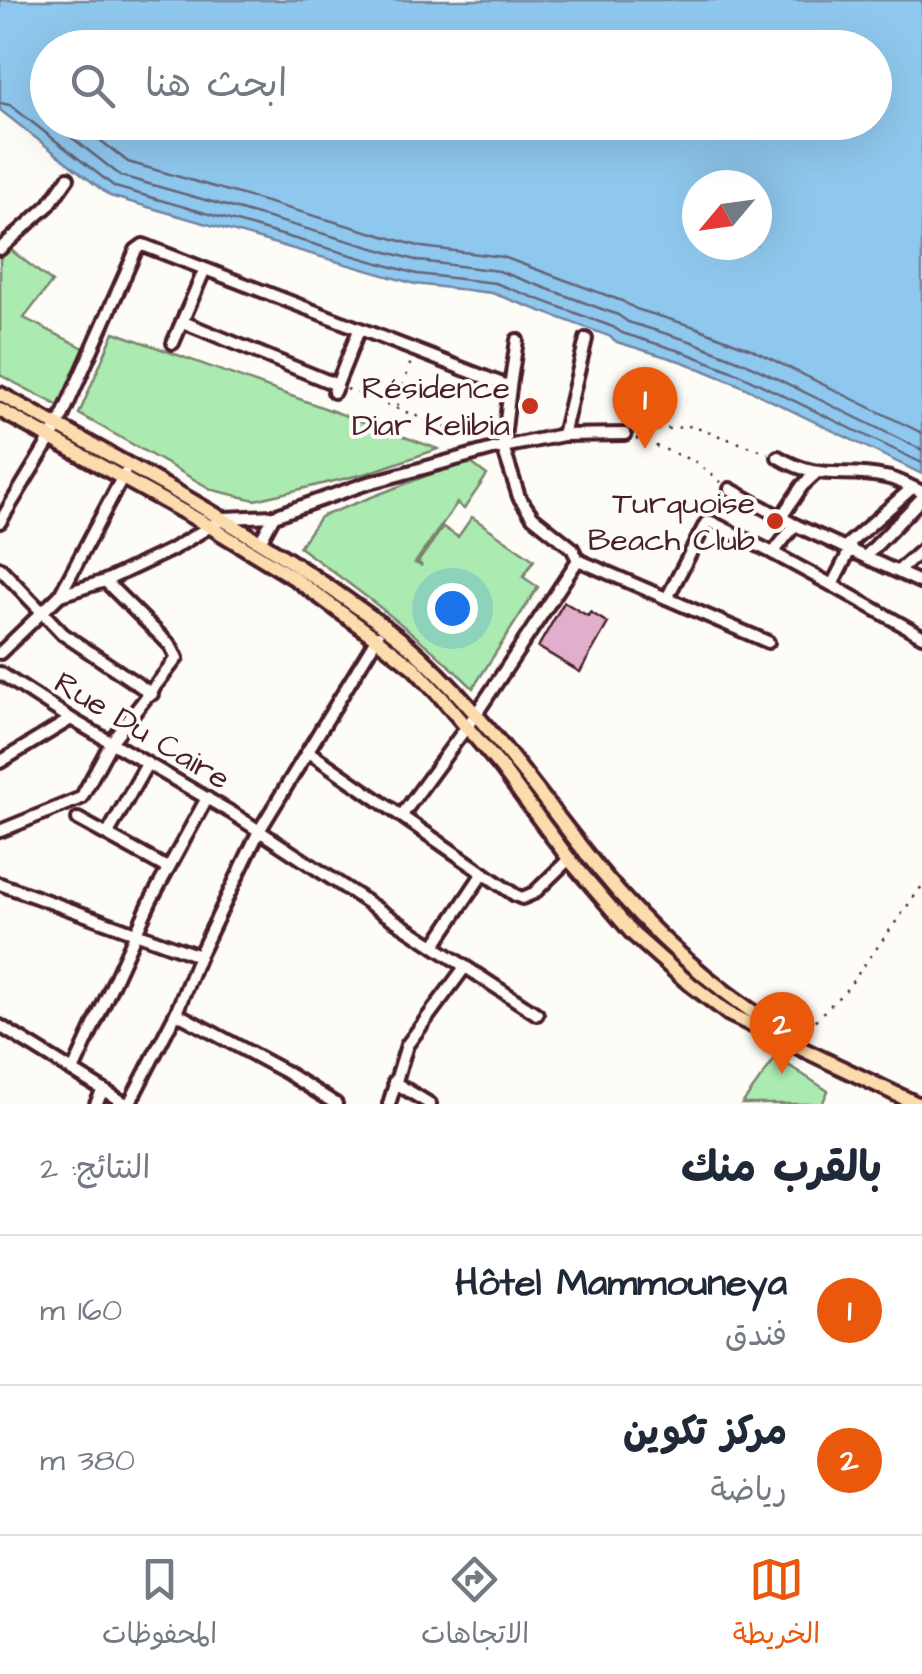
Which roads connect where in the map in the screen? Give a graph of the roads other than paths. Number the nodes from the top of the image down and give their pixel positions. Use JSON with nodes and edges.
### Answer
{"nodes":[{"id":1,"x":68,"y":178,"type":"dead end"},
{"id":2,"x":0,"y":248,"type":"edge"},
{"id":3,"x":204,"y":271,"type":"junction"},
{"id":4,"x":183,"y":322,"type":"junction"},
{"id":5,"x":359,"y":330,"type":"junction"},
{"id":6,"x":586,"y":339,"type":"dead end"},
{"id":7,"x":517,"y":340,"type":"dead end"},
{"id":8,"x":174,"y":343,"type":"dead end"},
{"id":9,"x":510,"y":387,"type":"junction"},
{"id":10,"x":0,"y":394,"type":"edge"},
{"id":11,"x":0,"y":410,"type":"edge"},
{"id":12,"x":54,"y":432,"type":"junction"},
{"id":13,"x":563,"y":434,"type":"junction"},
{"id":14,"x":625,"y":434,"type":"road end"},
{"id":15,"x":498,"y":448,"type":"junction"},
{"id":16,"x":778,"y":456,"type":"road end"},
{"id":17,"x":126,"y":470,"type":"junction"},
{"id":18,"x":815,"y":474,"type":"junction"},
{"id":19,"x":730,"y":488,"type":"road end"},
{"id":20,"x":919,"y":492,"type":"edge"},
{"id":21,"x":274,"y":516,"type":"junction"},
{"id":22,"x":782,"y":516,"type":"junction"},
{"id":23,"x":224,"y":518,"type":"junction"},
{"id":24,"x":0,"y":522,"type":"edge"},
{"id":25,"x":795,"y":525,"type":"junction"},
{"id":26,"x":210,"y":526,"type":"junction"},
{"id":27,"x":260,"y":542,"type":"junction"},
{"id":28,"x":848,"y":547,"type":"junction"},
{"id":29,"x":922,"y":550,"type":"edge"},
{"id":30,"x":773,"y":552,"type":"junction"},
{"id":31,"x":866,"y":555,"type":"junction"},
{"id":32,"x":578,"y":560,"type":"junction"},
{"id":33,"x":0,"y":568,"type":"edge"},
{"id":34,"x":898,"y":571,"type":"junction"},
{"id":35,"x":104,"y":581,"type":"junction"},
{"id":36,"x":922,"y":583,"type":"edge"},
{"id":37,"x":832,"y":585,"type":"junction"},
{"id":38,"x":60,"y":595,"type":"junction"},
{"id":39,"x":666,"y":598,"type":"junction"},
{"id":40,"x":43,"y":615,"type":"junction"},
{"id":41,"x":381,"y":633,"type":"junction"},
{"id":42,"x":922,"y":636,"type":"edge"},
{"id":43,"x":768,"y":642,"type":"dead end"},
{"id":44,"x":0,"y":653,"type":"edge"},
{"id":45,"x":0,"y":673,"type":"edge"},
{"id":46,"x":152,"y":694,"type":"junction"},
{"id":47,"x":476,"y":714,"type":"junction"},
{"id":48,"x":70,"y":719,"type":"junction"},
{"id":49,"x":467,"y":726,"type":"junction"},
{"id":50,"x":112,"y":741,"type":"junction"},
{"id":51,"x":309,"y":752,"type":"junction"},
{"id":52,"x":0,"y":762,"type":"edge"},
{"id":53,"x":147,"y":764,"type":"junction"},
{"id":54,"x":207,"y":798,"type":"junction"},
{"id":55,"x":402,"y":815,"type":"junction"},
{"id":56,"x":78,"y":818,"type":"dead end"},
{"id":57,"x":259,"y":831,"type":"junction"},
{"id":58,"x":0,"y":832,"type":"edge"},
{"id":59,"x":108,"y":834,"type":"junction"},
{"id":60,"x":569,"y":859,"type":"junction"},
{"id":61,"x":167,"y":868,"type":"junction"},
{"id":62,"x":483,"y":873,"type":"junction"},
{"id":63,"x":1,"y":887,"type":"edge"},
{"id":64,"x":136,"y":933,"type":"junction"},
{"id":65,"x":434,"y":946,"type":"junction"},
{"id":66,"x":200,"y":956,"type":"junction"},
{"id":67,"x":465,"y":967,"type":"junction"},
{"id":68,"x":176,"y":1013,"type":"junction"},
{"id":69,"x":536,"y":1014,"type":"dead end"},
{"id":70,"x":0,"y":1026,"type":"edge"},
{"id":71,"x":812,"y":1052,"type":"junction"},
{"id":72,"x":72,"y":1071,"type":"junction"},
{"id":73,"x":394,"y":1082,"type":"junction"},
{"id":74,"x":104,"y":1090,"type":"junction"},
{"id":75,"x":96,"y":1104,"type":"edge"},
{"id":76,"x":127,"y":1104,"type":"edge"},
{"id":77,"x":336,"y":1104,"type":"edge"},
{"id":78,"x":389,"y":1104,"type":"edge"},
{"id":79,"x":430,"y":1104,"type":"edge"},
{"id":80,"x":917,"y":1104,"type":"edge"}],
"edges":[{"from":1,"to":2,"type":"street"},
{"from":3,"to":4,"type":"street"},
{"from":3,"to":5,"type":"street"},
{"from":3,"to":12,"type":"street"},
{"from":4,"to":5,"type":"street"},
{"from":4,"to":8,"type":"street"},
{"from":5,"to":9,"type":"street"},
{"from":6,"to":13,"type":"street"},
{"from":7,"to":9,"type":"street"},
{"from":9,"to":15,"type":"street"},
{"from":10,"to":12,"type":"main road"},
{"from":11,"to":12,"type":"main road"},
{"from":12,"to":17,"type":"main road"},
{"from":12,"to":24,"type":"street"},
{"from":13,"to":14,"type":"street"},
{"from":13,"to":15,"type":"street"},
{"from":15,"to":21,"type":"street"},
{"from":15,"to":32,"type":"street"},
{"from":16,"to":18,"type":"street"},
{"from":17,"to":23,"type":"main road"},
{"from":17,"to":26,"type":"main road"},
{"from":17,"to":38,"type":"street"},
{"from":18,"to":20,"type":"street"},
{"from":18,"to":22,"type":"street"},
{"from":19,"to":22,"type":"street"},
{"from":20,"to":28,"type":"street"},
{"from":20,"to":31,"type":"street"},
{"from":21,"to":23,"type":"street"},
{"from":21,"to":27,"type":"street"},
{"from":22,"to":25,"type":"street"},
{"from":23,"to":26,"type":"street"},
{"from":23,"to":27,"type":"main road"},
{"from":25,"to":28,"type":"street"},
{"from":25,"to":30,"type":"street"},
{"from":26,"to":35,"type":"street"},
{"from":26,"to":41,"type":"main road"},
{"from":27,"to":41,"type":"main road"},
{"from":28,"to":31,"type":"street"},
{"from":28,"to":37,"type":"street"},
{"from":29,"to":34,"type":"street"},
{"from":30,"to":37,"type":"street"},
{"from":30,"to":39,"type":"street"},
{"from":31,"to":34,"type":"street"},
{"from":32,"to":39,"type":"street"},
{"from":32,"to":47,"type":"street"},
{"from":33,"to":40,"type":"street"},
{"from":34,"to":36,"type":"street"},
{"from":35,"to":38,"type":"street"},
{"from":35,"to":46,"type":"street"},
{"from":37,"to":42,"type":"street"},
{"from":38,"to":40,"type":"street"},
{"from":39,"to":43,"type":"street"},
{"from":40,"to":44,"type":"street"},
{"from":40,"to":46,"type":"street"},
{"from":41,"to":47,"type":"main road"},
{"from":41,"to":49,"type":"main road"},
{"from":41,"to":51,"type":"street"},
{"from":45,"to":48,"type":"street","name":"Rue Du Caire"},
{"from":46,"to":50,"type":"street"},
{"from":47,"to":49,"type":"street"},
{"from":47,"to":71,"type":"main road"},
{"from":48,"to":50,"type":"street","name":"Rue Du Caire"},
{"from":48,"to":52,"type":"street"},
{"from":49,"to":55,"type":"street"},
{"from":49,"to":60,"type":"main road"},
{"from":50,"to":53,"type":"street","name":"Rue Du Caire"},
{"from":50,"to":58,"type":"street"},
{"from":51,"to":55,"type":"street"},
{"from":51,"to":57,"type":"street"},
{"from":53,"to":54,"type":"street","name":"Rue Du Caire"},
{"from":53,"to":59,"type":"street"},
{"from":54,"to":57,"type":"street","name":"Rue Du Caire"},
{"from":54,"to":61,"type":"street"},
{"from":55,"to":62,"type":"street"},
{"from":56,"to":59,"type":"street"},
{"from":57,"to":65,"type":"street","name":"Rue Du Caire"},
{"from":57,"to":66,"type":"street"},
{"from":59,"to":61,"type":"street"},
{"from":60,"to":62,"type":"street"},
{"from":60,"to":71,"type":"main road"},
{"from":61,"to":64,"type":"street"},
{"from":62,"to":65,"type":"street"},
{"from":63,"to":64,"type":"street"},
{"from":64,"to":66,"type":"street"},
{"from":64,"to":72,"type":"street"},
{"from":65,"to":67,"type":"street","name":"Rue Du Caire"},
{"from":66,"to":68,"type":"street"},
{"from":67,"to":69,"type":"street","name":"Rue Du Caire"},
{"from":67,"to":73,"type":"street"},
{"from":68,"to":76,"type":"street"},
{"from":68,"to":77,"type":"street"},
{"from":70,"to":72,"type":"street"},
{"from":71,"to":80,"type":"main road"},
{"from":72,"to":74,"type":"street"},
{"from":73,"to":78,"type":"street"},
{"from":73,"to":79,"type":"street"},
{"from":74,"to":75,"type":"street"},
{"from":74,"to":76,"type":"street"}]}
